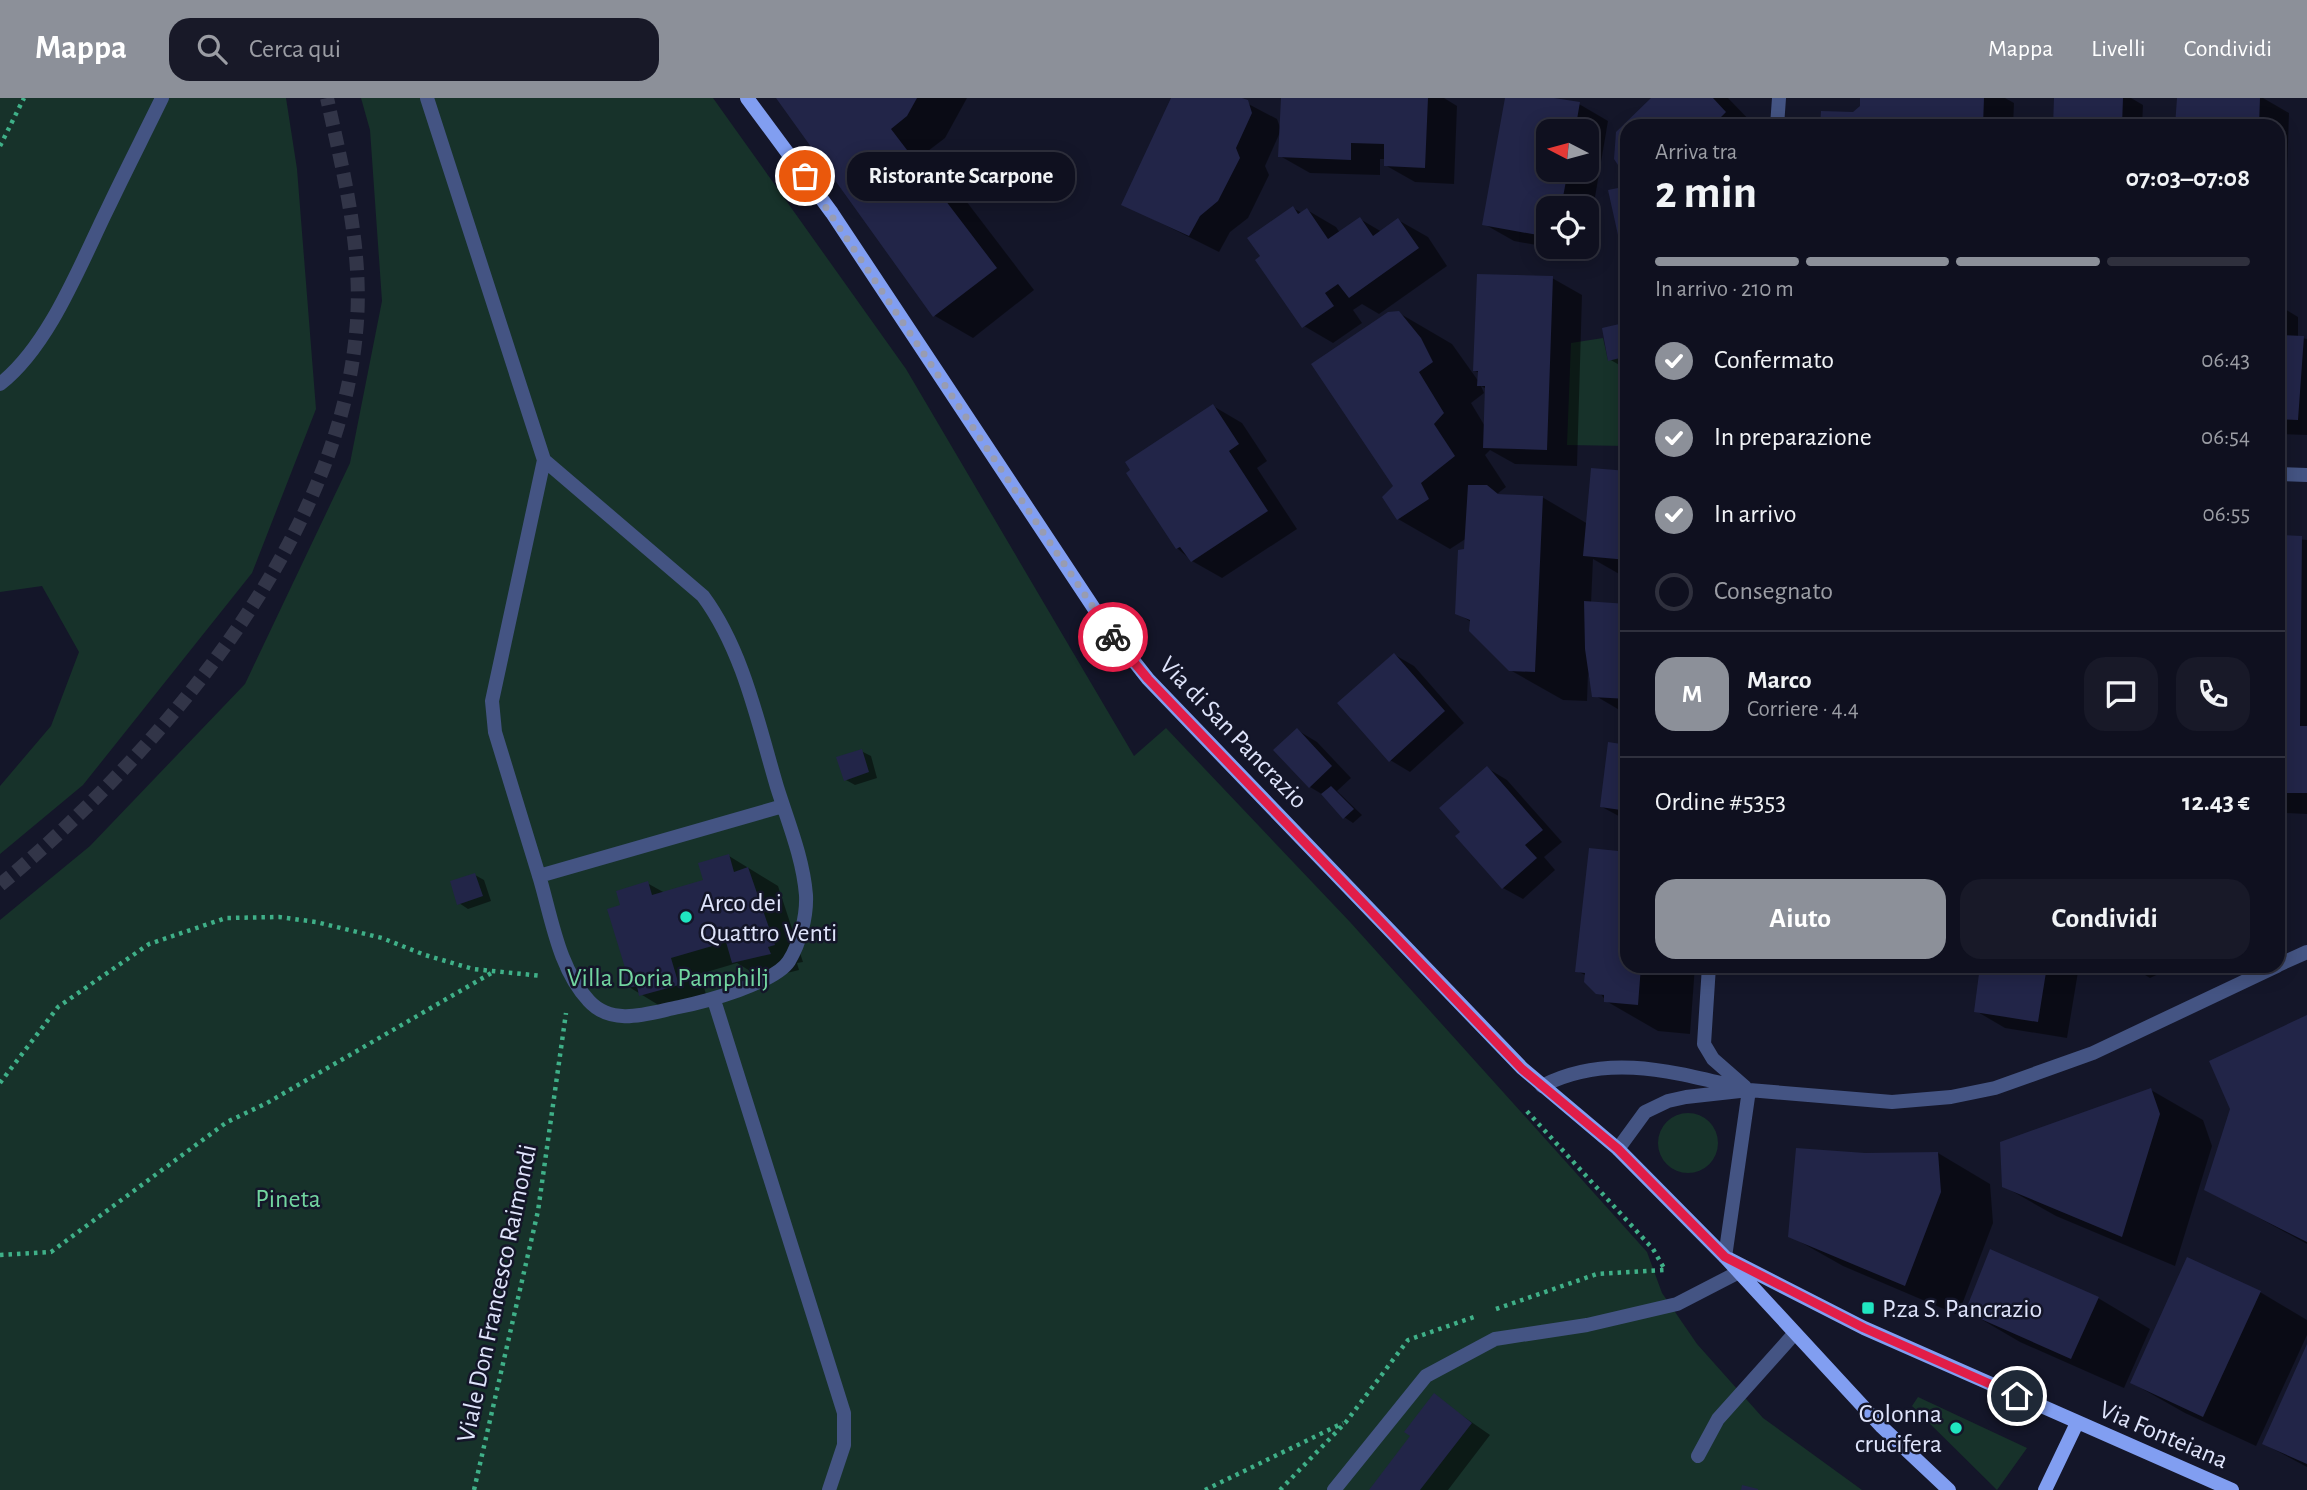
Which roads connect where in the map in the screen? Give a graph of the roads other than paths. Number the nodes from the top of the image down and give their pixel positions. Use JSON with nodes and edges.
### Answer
{"nodes":[{"id":1,"x":162,"y":98,"type":"edge"},
{"id":2,"x":427,"y":98,"type":"edge"},
{"id":3,"x":747,"y":98,"type":"edge"},
{"id":4,"x":1779,"y":98,"type":"edge"},
{"id":5,"x":1778,"y":119,"type":"edge"},
{"id":6,"x":0,"y":384,"type":"edge"},
{"id":7,"x":544,"y":460,"type":"junction"},
{"id":8,"x":2285,"y":474,"type":"edge"},
{"id":9,"x":2307,"y":475,"type":"edge"},
{"id":10,"x":783,"y":806,"type":"junction"},
{"id":11,"x":539,"y":876,"type":"junction"},
{"id":12,"x":2307,"y":952,"type":"edge"},
{"id":13,"x":2285,"y":963,"type":"edge"},
{"id":14,"x":1709,"y":973,"type":"edge"},
{"id":15,"x":2263,"y":973,"type":"edge"},
{"id":16,"x":714,"y":1000,"type":"junction"},
{"id":17,"x":1542,"y":1086,"type":"junction"},
{"id":18,"x":1749,"y":1090,"type":"junction"},
{"id":19,"x":1618,"y":1149,"type":"junction"},
{"id":20,"x":1725,"y":1257,"type":"junction"},
{"id":21,"x":1737,"y":1273,"type":"junction"},
{"id":22,"x":1794,"y":1334,"type":"junction"},
{"id":23,"x":2077,"y":1423,"type":"junction"},
{"id":24,"x":1698,"y":1456,"type":"dead end"},
{"id":25,"x":1941,"y":1487,"type":"edge"},
{"id":26,"x":830,"y":1490,"type":"edge"},
{"id":27,"x":1334,"y":1490,"type":"edge"},
{"id":28,"x":2045,"y":1490,"type":"edge"},
{"id":29,"x":2232,"y":1490,"type":"edge"}],
"edges":[{"from":1,"to":6,"type":"street"},
{"from":2,"to":7,"type":"street"},
{"from":3,"to":17,"type":"street","name":"Via di San Pancrazio"},
{"from":4,"to":5,"type":"street"},
{"from":7,"to":10,"type":"street"},
{"from":7,"to":11,"type":"street"},
{"from":8,"to":9,"type":"street"},
{"from":10,"to":11,"type":"street"},
{"from":10,"to":16,"type":"street"},
{"from":11,"to":16,"type":"street"},
{"from":12,"to":13,"type":"street"},
{"from":14,"to":18,"type":"street"},
{"from":15,"to":18,"type":"street"},
{"from":16,"to":26,"type":"street"},
{"from":17,"to":18,"type":"street"},
{"from":17,"to":19,"type":"street","name":"Via di San Pancrazio"},
{"from":18,"to":19,"type":"street"},
{"from":18,"to":20,"type":"street"},
{"from":19,"to":20,"type":"street","name":"Via di San Pancrazio"},
{"from":20,"to":21,"type":"street"},
{"from":20,"to":23,"type":"street","name":"Via Fonteiana"},
{"from":21,"to":22,"type":"street"},
{"from":21,"to":27,"type":"street"},
{"from":22,"to":24,"type":"street"},
{"from":22,"to":25,"type":"street"},
{"from":23,"to":28,"type":"street"},
{"from":23,"to":29,"type":"street","name":"Via Fonteiana"}]}
